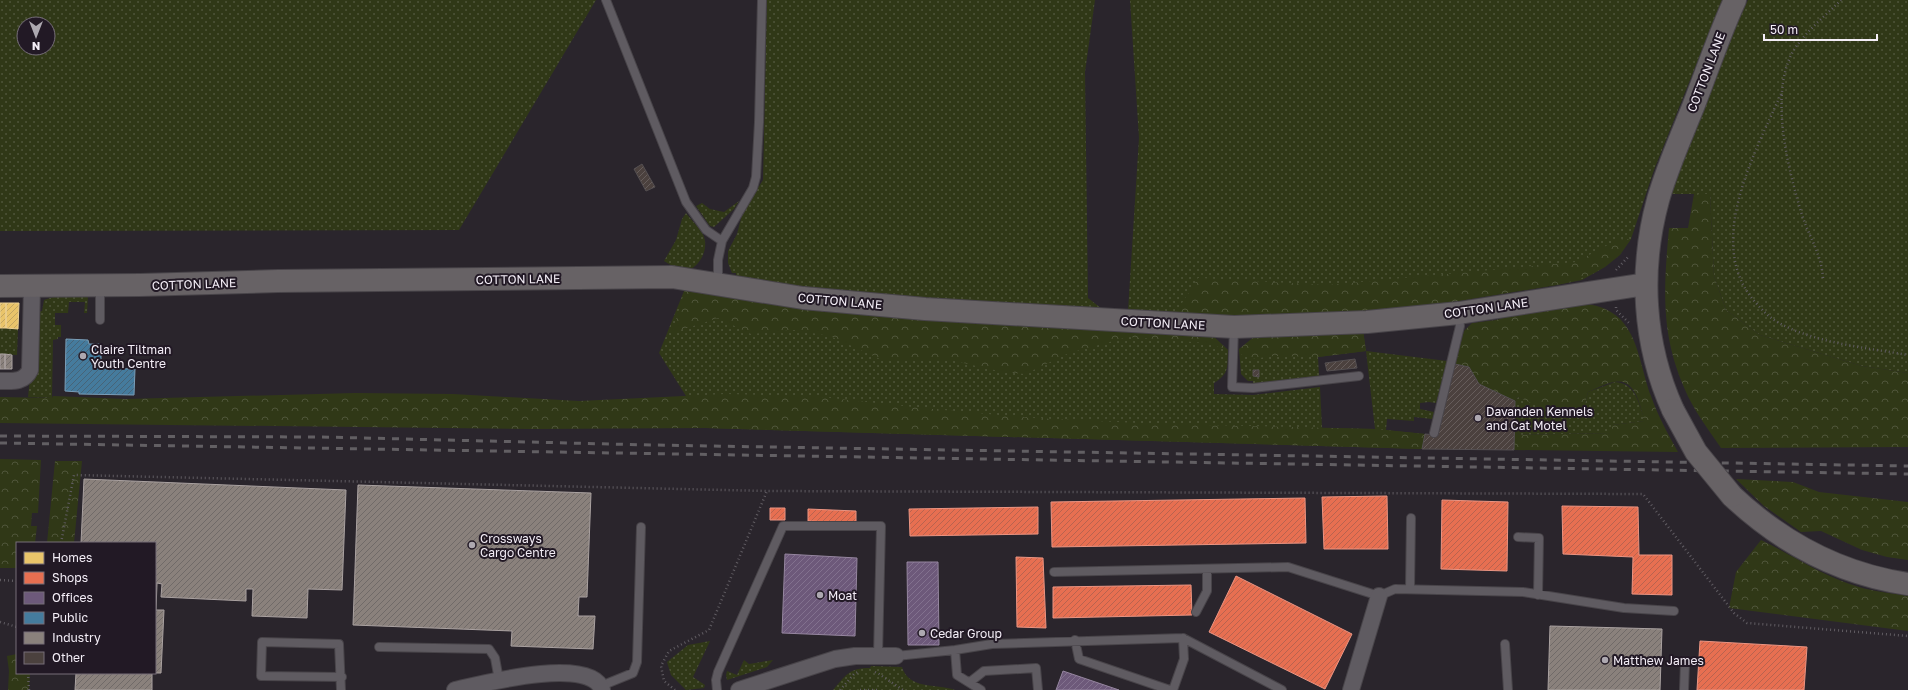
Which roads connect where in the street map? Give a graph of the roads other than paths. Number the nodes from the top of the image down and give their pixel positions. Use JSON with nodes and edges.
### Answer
{"nodes":[{"id":1,"x":606,"y":0,"type":"edge"},
{"id":2,"x":762,"y":0,"type":"edge"},
{"id":3,"x":1735,"y":0,"type":"edge"},
{"id":4,"x":722,"y":241,"type":"junction"},
{"id":5,"x":718,"y":284,"type":"junction"},
{"id":6,"x":1646,"y":284,"type":"junction"},
{"id":7,"x":0,"y":286,"type":"edge"},
{"id":8,"x":100,"y":286,"type":"junction"},
{"id":9,"x":32,"y":287,"type":"junction"},
{"id":10,"x":1459,"y":313,"type":"junction"},
{"id":11,"x":100,"y":320,"type":"dead end"},
{"id":12,"x":1234,"y":327,"type":"junction"},
{"id":13,"x":1358,"y":376,"type":"dead end"},
{"id":14,"x":0,"y":381,"type":"edge"},
{"id":15,"x":1434,"y":433,"type":"dead end"},
{"id":16,"x":1411,"y":518,"type":"dead end"},
{"id":17,"x":641,"y":527,"type":"dead end"},
{"id":18,"x":1518,"y":537,"type":"dead end"},
{"id":19,"x":1207,"y":568,"type":"junction"},
{"id":20,"x":1054,"y":572,"type":"dead end"},
{"id":21,"x":1908,"y":584,"type":"edge"},
{"id":22,"x":1410,"y":589,"type":"junction"},
{"id":23,"x":1538,"y":595,"type":"junction"},
{"id":24,"x":1379,"y":596,"type":"junction"},
{"id":25,"x":1674,"y":611,"type":"dead end"},
{"id":26,"x":1196,"y":612,"type":"dead end"},
{"id":27,"x":1183,"y":638,"type":"junction"},
{"id":28,"x":1075,"y":640,"type":"junction"},
{"id":29,"x":1505,"y":644,"type":"dead end"},
{"id":30,"x":379,"y":646,"type":"dead end"},
{"id":31,"x":955,"y":650,"type":"junction"},
{"id":32,"x":878,"y":655,"type":"junction"},
{"id":33,"x":896,"y":656,"type":"joint"},
{"id":34,"x":1685,"y":663,"type":"dead end"},
{"id":35,"x":342,"y":677,"type":"junction"},
{"id":36,"x":499,"y":680,"type":"junction"},
{"id":37,"x":970,"y":682,"type":"junction"},
{"id":38,"x":602,"y":688,"type":"edge"},
{"id":39,"x":341,"y":690,"type":"edge"},
{"id":40,"x":455,"y":690,"type":"edge"},
{"id":41,"x":718,"y":690,"type":"edge"},
{"id":42,"x":739,"y":690,"type":"edge"},
{"id":43,"x":981,"y":690,"type":"edge"},
{"id":44,"x":1038,"y":690,"type":"edge"},
{"id":45,"x":1170,"y":690,"type":"edge"},
{"id":46,"x":1173,"y":690,"type":"edge"},
{"id":47,"x":1282,"y":690,"type":"edge"},
{"id":48,"x":1351,"y":690,"type":"edge"},
{"id":49,"x":1508,"y":690,"type":"edge"},
{"id":50,"x":1684,"y":690,"type":"edge"}],
"edges":[{"from":1,"to":4,"type":"lane"},
{"from":2,"to":4,"type":"lane"},
{"from":3,"to":6,"type":"street","name":"COTTON LANE"},
{"from":4,"to":5,"type":"lane"},
{"from":5,"to":8,"type":"street","name":"COTTON LANE"},
{"from":5,"to":12,"type":"street","name":"COTTON LANE"},
{"from":6,"to":10,"type":"street","name":"COTTON LANE"},
{"from":6,"to":21,"type":"street","name":"COTTON LANE","bridge":true},
{"from":7,"to":9,"type":"street","name":"COTTON LANE"},
{"from":8,"to":9,"type":"street","name":"COTTON LANE"},
{"from":8,"to":11,"type":"lane"},
{"from":9,"to":14,"type":"street"},
{"from":10,"to":12,"type":"street","name":"COTTON LANE"},
{"from":10,"to":15,"type":"lane"},
{"from":12,"to":13,"type":"lane"},
{"from":16,"to":22,"type":"lane"},
{"from":17,"to":38,"type":"lane"},
{"from":18,"to":23,"type":"lane"},
{"from":19,"to":20,"type":"lane"},
{"from":19,"to":24,"type":"lane"},
{"from":19,"to":26,"type":"lane"},
{"from":22,"to":23,"type":"lane"},
{"from":22,"to":24,"type":"lane"},
{"from":23,"to":25,"type":"lane"},
{"from":24,"to":48,"type":"street"},
{"from":27,"to":28,"type":"lane"},
{"from":27,"to":46,"type":"lane"},
{"from":27,"to":47,"type":"lane"},
{"from":28,"to":31,"type":"lane"},
{"from":28,"to":45,"type":"lane"},
{"from":29,"to":49,"type":"lane"},
{"from":30,"to":36,"type":"lane"},
{"from":31,"to":33,"type":"lane"},
{"from":31,"to":37,"type":"lane"},
{"from":32,"to":33,"type":"street"},
{"from":32,"to":41,"type":"lane"},
{"from":32,"to":42,"type":"street"},
{"from":34,"to":50,"type":"lane"},
{"from":35,"to":35,"type":"lane"},
{"from":35,"to":39,"type":"lane"},
{"from":36,"to":38,"type":"street"},
{"from":36,"to":40,"type":"street"},
{"from":37,"to":43,"type":"lane"},
{"from":37,"to":44,"type":"lane"}]}
